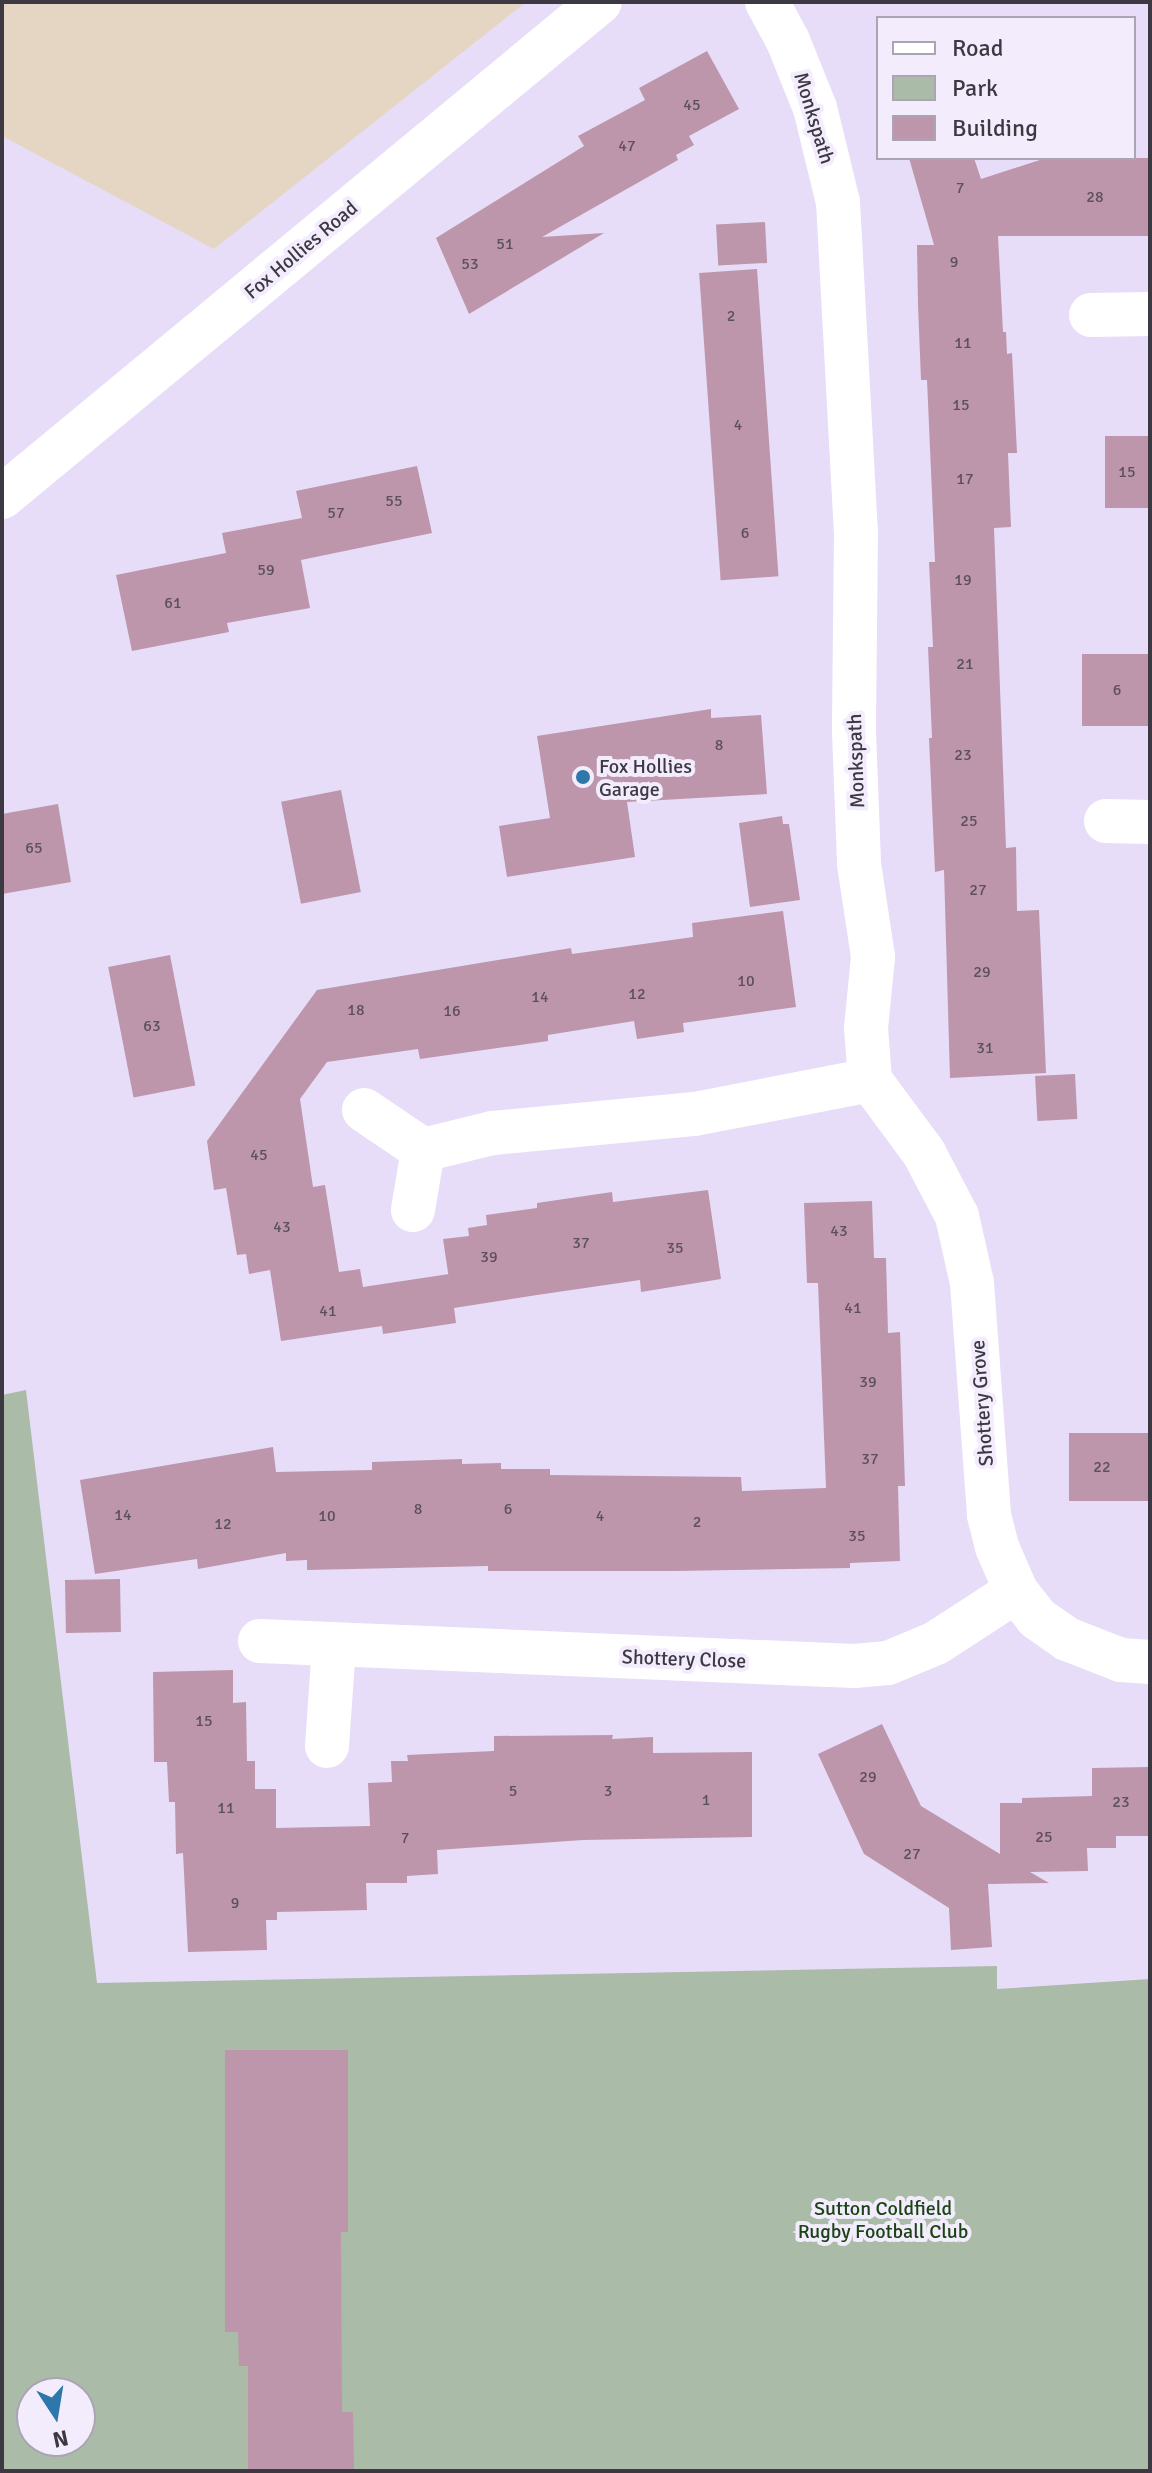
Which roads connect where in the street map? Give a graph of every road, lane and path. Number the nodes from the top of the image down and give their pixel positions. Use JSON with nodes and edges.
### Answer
{"nodes":[{"id":1,"x":600,"y":2,"type":"edge"},
{"id":2,"x":767,"y":2,"type":"edge"},
{"id":3,"x":1150,"y":314,"type":"edge"},
{"id":4,"x":1091,"y":315,"type":"dead end"},
{"id":5,"x":2,"y":497,"type":"edge"},
{"id":6,"x":1106,"y":821,"type":"dead end"},
{"id":7,"x":1150,"y":822,"type":"edge"},
{"id":8,"x":870,"y":1080,"type":"junction"},
{"id":9,"x":364,"y":1110,"type":"dead end"},
{"id":10,"x":423,"y":1150,"type":"junction"},
{"id":11,"x":413,"y":1210,"type":"dead end"},
{"id":12,"x":1016,"y":1591,"type":"junction"},
{"id":13,"x":260,"y":1641,"type":"dead end"},
{"id":14,"x":334,"y":1645,"type":"junction"},
{"id":15,"x":1150,"y":1662,"type":"edge"},
{"id":16,"x":327,"y":1746,"type":"dead end"}],
"edges":[{"from":1,"to":5,"type":"street","name":"Fox Hollies Road"},
{"from":2,"to":8,"type":"street","name":"Monkspath"},
{"from":3,"to":4,"type":"street"},
{"from":6,"to":7,"type":"street"},
{"from":8,"to":10,"type":"street"},
{"from":8,"to":12,"type":"street","name":"Shottery Grove"},
{"from":9,"to":10,"type":"street"},
{"from":10,"to":11,"type":"street"},
{"from":12,"to":14,"type":"street","name":"Shottery Close"},
{"from":12,"to":15,"type":"street","name":"Shottery Grove"},
{"from":13,"to":14,"type":"street","name":"Shottery Close"},
{"from":14,"to":16,"type":"street"}]}
